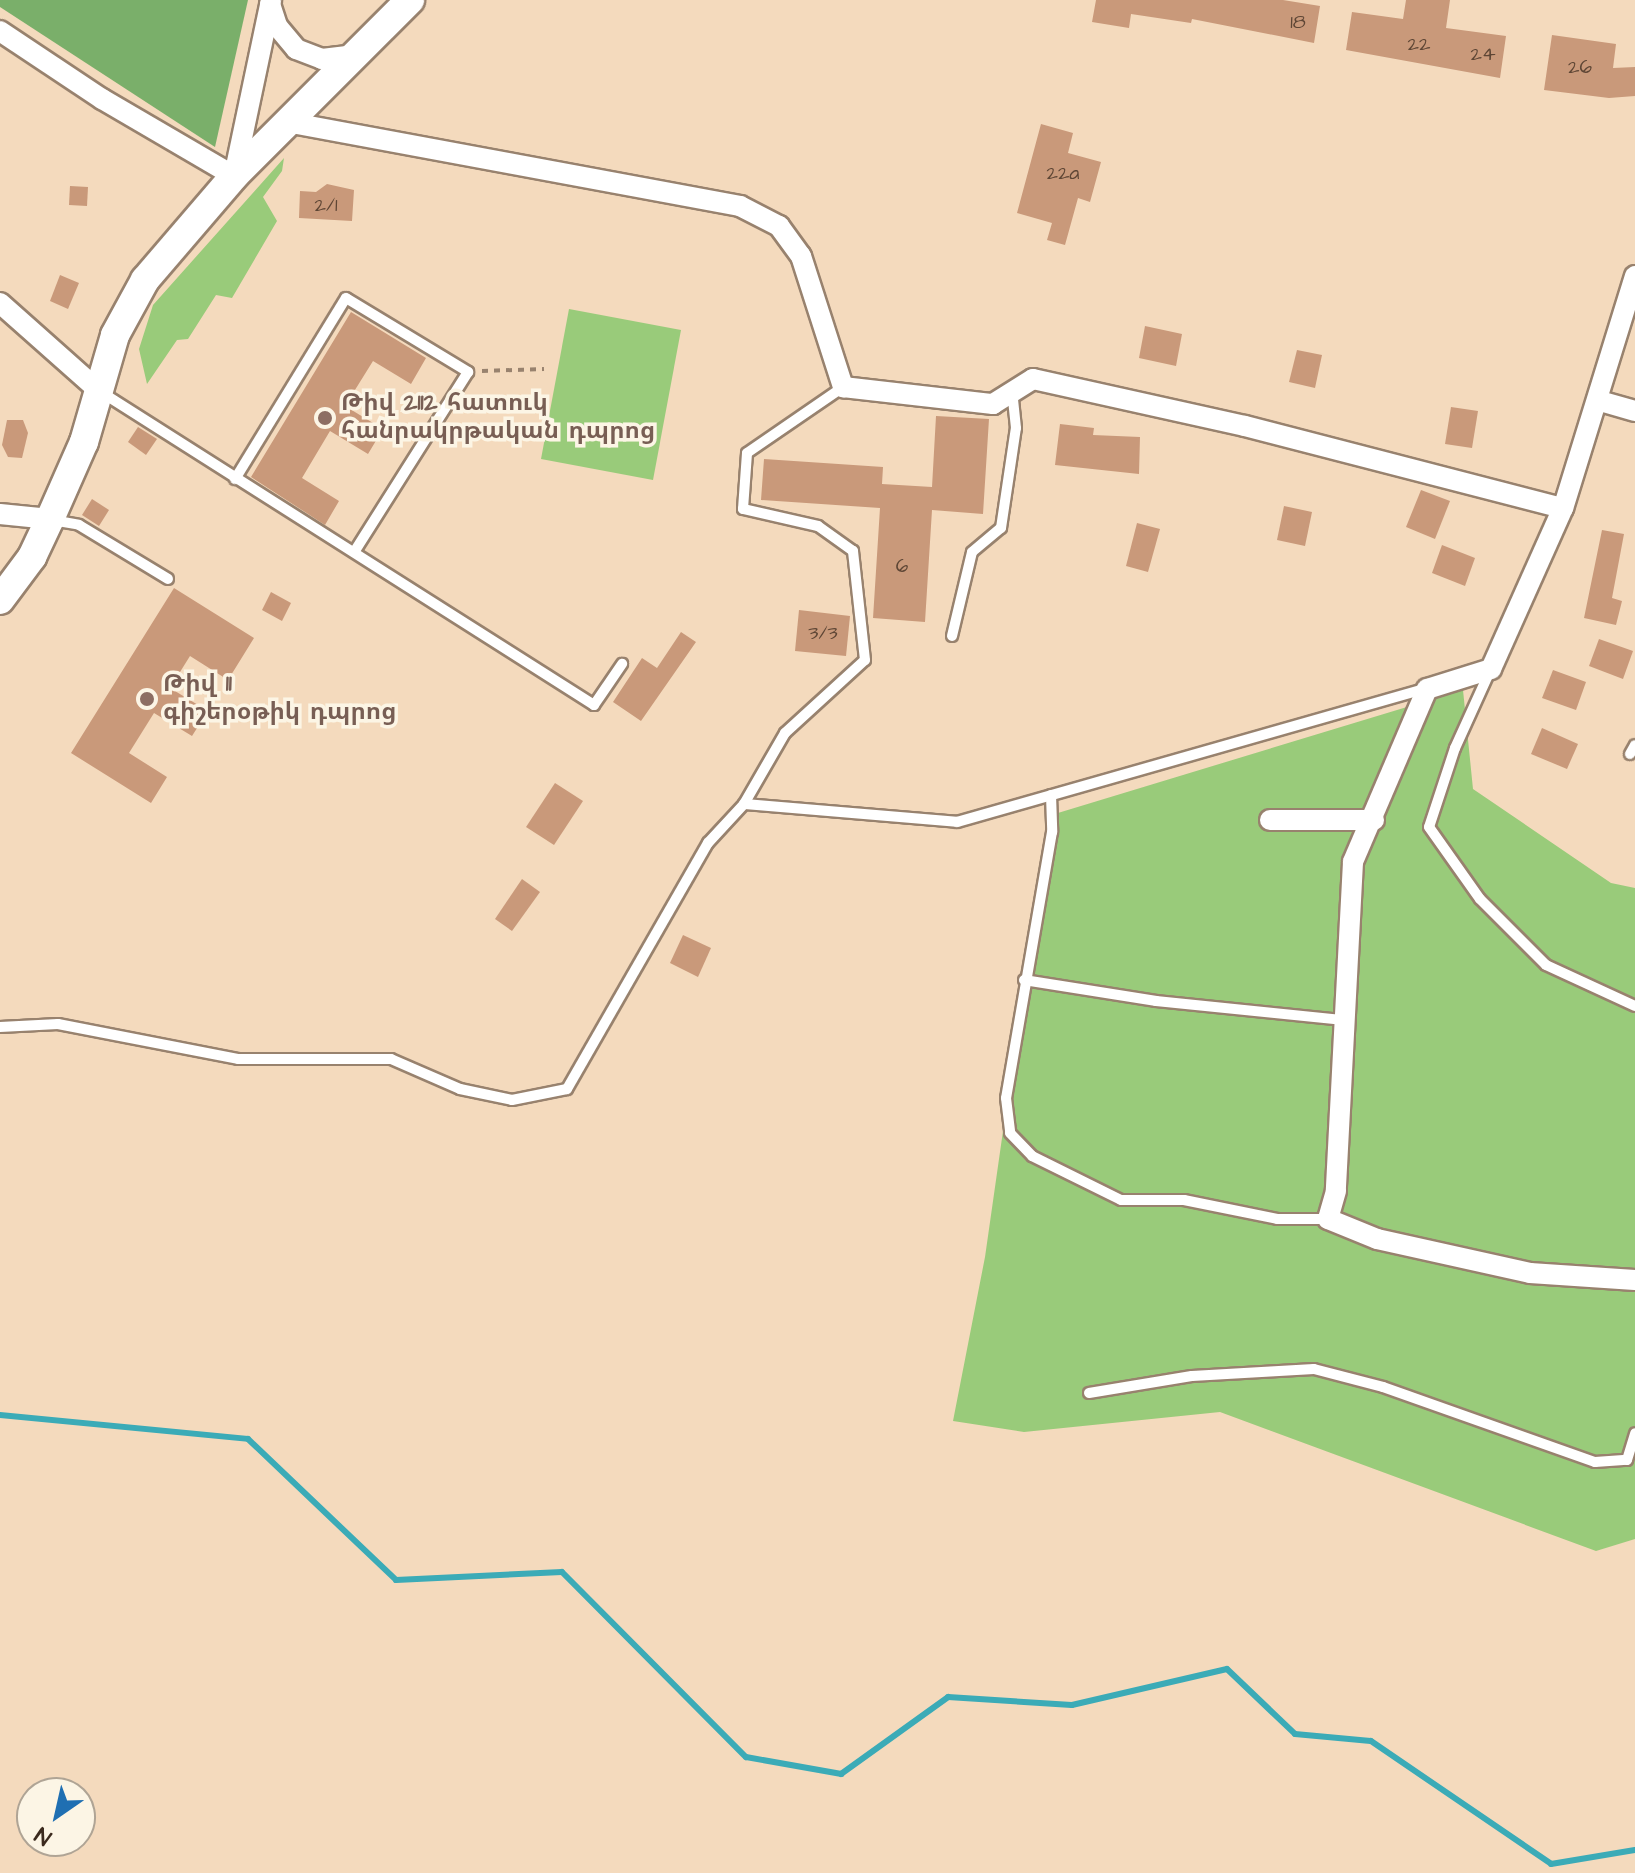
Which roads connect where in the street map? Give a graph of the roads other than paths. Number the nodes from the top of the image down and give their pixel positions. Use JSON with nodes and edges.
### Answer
{"nodes":[{"id":1,"x":410,"y":0,"type":"edge"},
{"id":2,"x":270,"y":2,"type":"edge"},
{"id":3,"x":0,"y":31,"type":"edge"},
{"id":4,"x":357,"y":55,"type":"junction"},
{"id":5,"x":292,"y":123,"type":"junction"},
{"id":6,"x":234,"y":176,"type":"junction"},
{"id":7,"x":1635,"y":276,"type":"edge"},
{"id":8,"x":0,"y":303,"type":"edge"},
{"id":9,"x":843,"y":387,"type":"junction"},
{"id":10,"x":99,"y":391,"type":"junction"},
{"id":11,"x":1012,"y":392,"type":"junction"},
{"id":12,"x":1600,"y":401,"type":"junction"},
{"id":13,"x":1635,"y":411,"type":"edge"},
{"id":14,"x":235,"y":479,"type":"junction"},
{"id":15,"x":1563,"y":508,"type":"junction"},
{"id":16,"x":0,"y":514,"type":"edge"},
{"id":17,"x":50,"y":519,"type":"junction"},
{"id":18,"x":354,"y":552,"type":"junction"},
{"id":19,"x":168,"y":579,"type":"dead end"},
{"id":20,"x":0,"y":600,"type":"edge"},
{"id":21,"x":952,"y":636,"type":"dead end"},
{"id":22,"x":622,"y":664,"type":"dead end"},
{"id":23,"x":1491,"y":669,"type":"junction"},
{"id":24,"x":1427,"y":689,"type":"junction"},
{"id":25,"x":1051,"y":795,"type":"junction"},
{"id":26,"x":744,"y":804,"type":"junction"},
{"id":27,"x":1270,"y":820,"type":"dead end"},
{"id":28,"x":1374,"y":820,"type":"junction"},
{"id":29,"x":1024,"y":980,"type":"junction"},
{"id":30,"x":1635,"y":1006,"type":"edge"},
{"id":31,"x":1344,"y":1020,"type":"junction"},
{"id":32,"x":0,"y":1027,"type":"edge"},
{"id":33,"x":1328,"y":1219,"type":"junction"},
{"id":34,"x":1635,"y":1280,"type":"edge"},
{"id":35,"x":1089,"y":1393,"type":"dead end"},
{"id":36,"x":1635,"y":1433,"type":"edge"}],
"edges":[{"from":1,"to":4,"type":"main road"},
{"from":2,"to":4,"type":"street"},
{"from":2,"to":6,"type":"street"},
{"from":3,"to":6,"type":"street"},
{"from":4,"to":5,"type":"main road"},
{"from":5,"to":6,"type":"main road"},
{"from":5,"to":9,"type":"street"},
{"from":6,"to":10,"type":"main road"},
{"from":7,"to":12,"type":"street"},
{"from":8,"to":10,"type":"street"},
{"from":9,"to":11,"type":"street"},
{"from":9,"to":26,"type":"lane"},
{"from":10,"to":14,"type":"lane"},
{"from":10,"to":17,"type":"main road"},
{"from":11,"to":15,"type":"street"},
{"from":11,"to":21,"type":"lane"},
{"from":12,"to":13,"type":"street"},
{"from":12,"to":15,"type":"street"},
{"from":14,"to":18,"type":"lane"},
{"from":14,"to":18,"type":"lane"},
{"from":15,"to":23,"type":"street"},
{"from":16,"to":17,"type":"street"},
{"from":17,"to":19,"type":"lane"},
{"from":17,"to":20,"type":"main road"},
{"from":18,"to":22,"type":"lane"},
{"from":23,"to":24,"type":"street"},
{"from":23,"to":30,"type":"lane"},
{"from":24,"to":25,"type":"lane"},
{"from":24,"to":28,"type":"street"},
{"from":25,"to":26,"type":"lane"},
{"from":25,"to":29,"type":"lane"},
{"from":26,"to":32,"type":"lane"},
{"from":27,"to":28,"type":"street"},
{"from":28,"to":31,"type":"street"},
{"from":29,"to":31,"type":"lane"},
{"from":29,"to":33,"type":"lane"},
{"from":31,"to":33,"type":"street"},
{"from":33,"to":34,"type":"street"},
{"from":35,"to":36,"type":"lane"}]}
